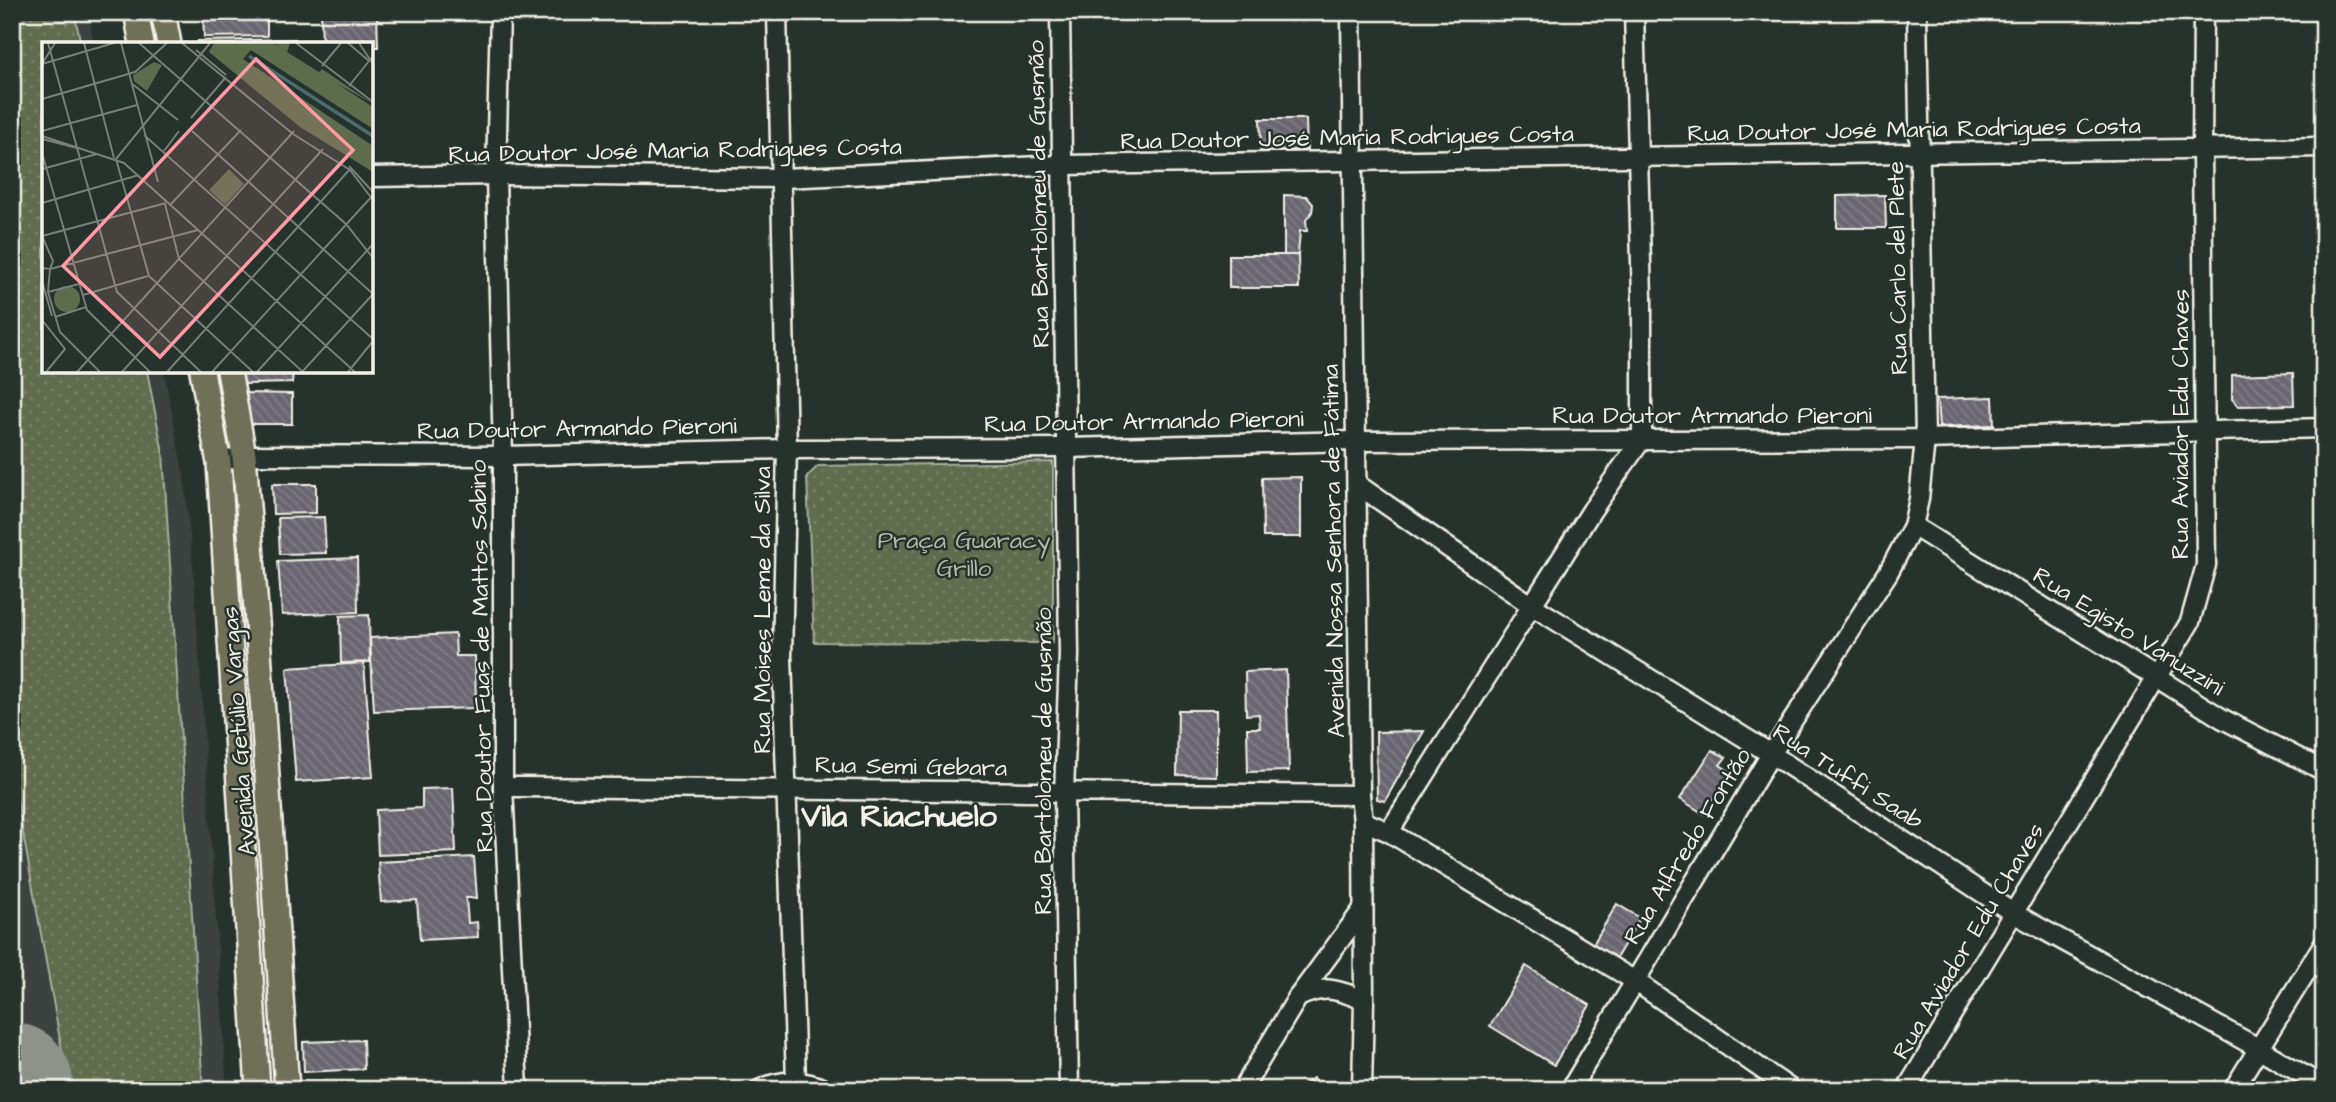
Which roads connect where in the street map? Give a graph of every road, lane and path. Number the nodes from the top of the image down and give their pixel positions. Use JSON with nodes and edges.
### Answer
{"nodes":[{"id":1,"x":136,"y":12,"type":"edge"},
{"id":2,"x":163,"y":12,"type":"edge"},
{"id":3,"x":500,"y":12,"type":"edge"},
{"id":4,"x":778,"y":12,"type":"edge"},
{"id":5,"x":1060,"y":12,"type":"edge"},
{"id":6,"x":1351,"y":12,"type":"edge"},
{"id":7,"x":1634,"y":12,"type":"edge"},
{"id":8,"x":1917,"y":12,"type":"edge"},
{"id":9,"x":2203,"y":12,"type":"edge"},
{"id":10,"x":142,"y":42,"type":"edge"},
{"id":11,"x":169,"y":42,"type":"edge"},
{"id":12,"x":2324,"y":147,"type":"edge"},
{"id":13,"x":2202,"y":150,"type":"junction"},
{"id":14,"x":1919,"y":153,"type":"junction"},
{"id":15,"x":1636,"y":157,"type":"junction"},
{"id":16,"x":1353,"y":161,"type":"junction"},
{"id":17,"x":1061,"y":165,"type":"junction"},
{"id":18,"x":496,"y":175,"type":"junction"},
{"id":19,"x":373,"y":177,"type":"edge"},
{"id":20,"x":783,"y":178,"type":"junction"},
{"id":21,"x":202,"y":373,"type":"edge"},
{"id":22,"x":229,"y":373,"type":"edge"},
{"id":23,"x":2324,"y":428,"type":"edge"},
{"id":24,"x":2206,"y":431,"type":"junction"},
{"id":25,"x":1642,"y":439,"type":"junction"},
{"id":26,"x":1925,"y":439,"type":"junction"},
{"id":27,"x":1356,"y":441,"type":"junction"},
{"id":28,"x":1066,"y":448,"type":"junction"},
{"id":29,"x":787,"y":449,"type":"junction"},
{"id":30,"x":244,"y":455,"type":"junction"},
{"id":31,"x":503,"y":456,"type":"junction"},
{"id":32,"x":219,"y":463,"type":"junction"},
{"id":33,"x":1358,"y":485,"type":"junction"},
{"id":34,"x":1913,"y":526,"type":"junction"},
{"id":35,"x":1531,"y":605,"type":"junction"},
{"id":36,"x":2155,"y":677,"type":"junction"},
{"id":37,"x":1771,"y":754,"type":"junction"},
{"id":38,"x":2324,"y":771,"type":"edge"},
{"id":39,"x":503,"y":787,"type":"junction"},
{"id":40,"x":787,"y":788,"type":"junction"},
{"id":41,"x":1064,"y":794,"type":"junction"},
{"id":42,"x":1360,"y":795,"type":"junction"},
{"id":43,"x":1363,"y":821,"type":"junction"},
{"id":44,"x":1388,"y":832,"type":"junction"},
{"id":45,"x":1363,"y":909,"type":"junction"},
{"id":46,"x":2013,"y":913,"type":"junction"},
{"id":47,"x":2324,"y":943,"type":"edge"},
{"id":48,"x":1635,"y":981,"type":"junction"},
{"id":49,"x":1298,"y":997,"type":"junction"},
{"id":50,"x":1364,"y":1000,"type":"junction"},
{"id":51,"x":2258,"y":1048,"type":"junction"},
{"id":52,"x":796,"y":1081,"type":"junction"},
{"id":53,"x":2324,"y":1087,"type":"edge"},
{"id":54,"x":258,"y":1090,"type":"edge"},
{"id":55,"x":287,"y":1090,"type":"edge"},
{"id":56,"x":518,"y":1090,"type":"edge"},
{"id":57,"x":759,"y":1090,"type":"edge"},
{"id":58,"x":828,"y":1090,"type":"edge"},
{"id":59,"x":1069,"y":1090,"type":"edge"},
{"id":60,"x":1242,"y":1090,"type":"edge"},
{"id":61,"x":1362,"y":1090,"type":"edge"},
{"id":62,"x":1570,"y":1090,"type":"edge"},
{"id":63,"x":1792,"y":1090,"type":"edge"},
{"id":64,"x":1906,"y":1090,"type":"edge"},
{"id":65,"x":2233,"y":1090,"type":"edge"}],
"edges":[{"from":1,"to":10,"type":"main road"},
{"from":2,"to":11,"type":"main road"},
{"from":3,"to":18,"type":"street","name":"Rua Doutor Fuas de Mattos Sabino"},
{"from":4,"to":20,"type":"street","name":"Rua Moises Leme da Silva"},
{"from":5,"to":17,"type":"street","name":"Rua Bartolomeu de Gusmão"},
{"from":6,"to":16,"type":"street","name":"Avenida Nossa Senhora de Fátima"},
{"from":7,"to":15,"type":"street"},
{"from":8,"to":14,"type":"street","name":"Rua Carlo del Plete"},
{"from":9,"to":13,"type":"street","name":"Rua Aviador Edu Chaves"},
{"from":12,"to":13,"type":"street","name":"Rua Doutor José Maria Rodrigues Costa"},
{"from":13,"to":14,"type":"street","name":"Rua Doutor José Maria Rodrigues Costa"},
{"from":13,"to":24,"type":"street","name":"Rua Aviador Edu Chaves"},
{"from":14,"to":15,"type":"street","name":"Rua Doutor José Maria Rodrigues Costa"},
{"from":14,"to":26,"type":"street","name":"Rua Carlo del Plete"},
{"from":15,"to":16,"type":"street","name":"Rua Doutor José Maria Rodrigues Costa"},
{"from":15,"to":25,"type":"street"},
{"from":16,"to":17,"type":"street","name":"Rua Doutor José Maria Rodrigues Costa"},
{"from":16,"to":27,"type":"street","name":"Avenida Nossa Senhora de Fátima"},
{"from":17,"to":20,"type":"street","name":"Rua Doutor José Maria Rodrigues Costa"},
{"from":17,"to":28,"type":"street","name":"Rua Bartolomeu de Gusmão"},
{"from":18,"to":19,"type":"street","name":"Rua Doutor José Maria Rodrigues Costa"},
{"from":18,"to":20,"type":"street","name":"Rua Doutor José Maria Rodrigues Costa"},
{"from":18,"to":31,"type":"street","name":"Rua Doutor Fuas de Mattos Sabino"},
{"from":20,"to":29,"type":"street","name":"Rua Moises Leme da Silva"},
{"from":21,"to":32,"type":"main road","name":"Avenida Getúlio Vargas"},
{"from":22,"to":30,"type":"main road","name":"Avenida Getúlio Vargas"},
{"from":23,"to":24,"type":"street","name":"Rua Doutor Armando Pieroni"},
{"from":24,"to":26,"type":"street","name":"Rua Doutor Armando Pieroni"},
{"from":24,"to":36,"type":"street","name":"Rua Aviador Edu Chaves"},
{"from":25,"to":26,"type":"street","name":"Rua Doutor Armando Pieroni"},
{"from":25,"to":27,"type":"street","name":"Rua Doutor Armando Pieroni"},
{"from":25,"to":35,"type":"street"},
{"from":26,"to":34,"type":"street","name":"Rua Alfredo Fontão"},
{"from":27,"to":28,"type":"street","name":"Rua Doutor Armando Pieroni"},
{"from":27,"to":33,"type":"street","name":"Avenida Nossa Senhora de Fátima"},
{"from":28,"to":29,"type":"street","name":"Rua Doutor Armando Pieroni"},
{"from":28,"to":41,"type":"street","name":"Rua Bartolomeu de Gusmão"},
{"from":29,"to":31,"type":"street","name":"Rua Doutor Armando Pieroni"},
{"from":29,"to":40,"type":"street","name":"Rua Moises Leme da Silva"},
{"from":30,"to":31,"type":"street","name":"Rua Doutor Armando Pieroni"},
{"from":30,"to":32,"type":"street","name":"Rua Doutor Armando Pieroni"},
{"from":30,"to":55,"type":"main road","name":"Avenida Getúlio Vargas"},
{"from":31,"to":39,"type":"street","name":"Rua Doutor Fuas de Mattos Sabino"},
{"from":32,"to":54,"type":"main road","name":"Avenida Getúlio Vargas"},
{"from":33,"to":35,"type":"street","name":"Rua Tuffi Saab"},
{"from":33,"to":42,"type":"street","name":"Avenida Nossa Senhora de Fátima"},
{"from":34,"to":36,"type":"street","name":"Rua Egisto Vanuzzini"},
{"from":34,"to":37,"type":"street","name":"Rua Alfredo Fontão"},
{"from":35,"to":37,"type":"street","name":"Rua Tuffi Saab"},
{"from":35,"to":44,"type":"street"},
{"from":36,"to":38,"type":"street","name":"Rua Egisto Vanuzzini"},
{"from":36,"to":46,"type":"street","name":"Rua Aviador Edu Chaves"},
{"from":37,"to":46,"type":"street","name":"Rua Tuffi Saab"},
{"from":37,"to":48,"type":"street","name":"Rua Alfredo Fontão"},
{"from":39,"to":40,"type":"street","name":"Rua Semi Gebara"},
{"from":39,"to":56,"type":"street","name":"Rua Doutor Fuas de Mattos Sabino"},
{"from":40,"to":41,"type":"street","name":"Rua Semi Gebara"},
{"from":40,"to":52,"type":"street","name":"Rua Moises Leme da Silva"},
{"from":41,"to":42,"type":"street","name":"Rua Semi Gebara"},
{"from":41,"to":59,"type":"street","name":"Rua Bartolomeu de Gusmão"},
{"from":42,"to":43,"type":"street","name":"Avenida Nossa Senhora de Fátima"},
{"from":43,"to":44,"type":"street"},
{"from":43,"to":45,"type":"street","name":"Avenida Nossa Senhora de Fátima"},
{"from":44,"to":48,"type":"street"},
{"from":45,"to":49,"type":"street"},
{"from":45,"to":50,"type":"street","name":"Avenida Nossa Senhora de Fátima"},
{"from":46,"to":51,"type":"street","name":"Rua Tuffi Saab"},
{"from":46,"to":64,"type":"street","name":"Rua Aviador Edu Chaves"},
{"from":47,"to":51,"type":"street"},
{"from":48,"to":62,"type":"street","name":"Rua Alfredo Fontão"},
{"from":48,"to":63,"type":"street"},
{"from":49,"to":50,"type":"street"},
{"from":49,"to":60,"type":"street"},
{"from":50,"to":61,"type":"street","name":"Avenida Nossa Senhora de Fátima"},
{"from":51,"to":53,"type":"street","name":"Rua Tuffi Saab"},
{"from":51,"to":65,"type":"street"},
{"from":52,"to":57,"type":"street"},
{"from":52,"to":58,"type":"street"}]}
